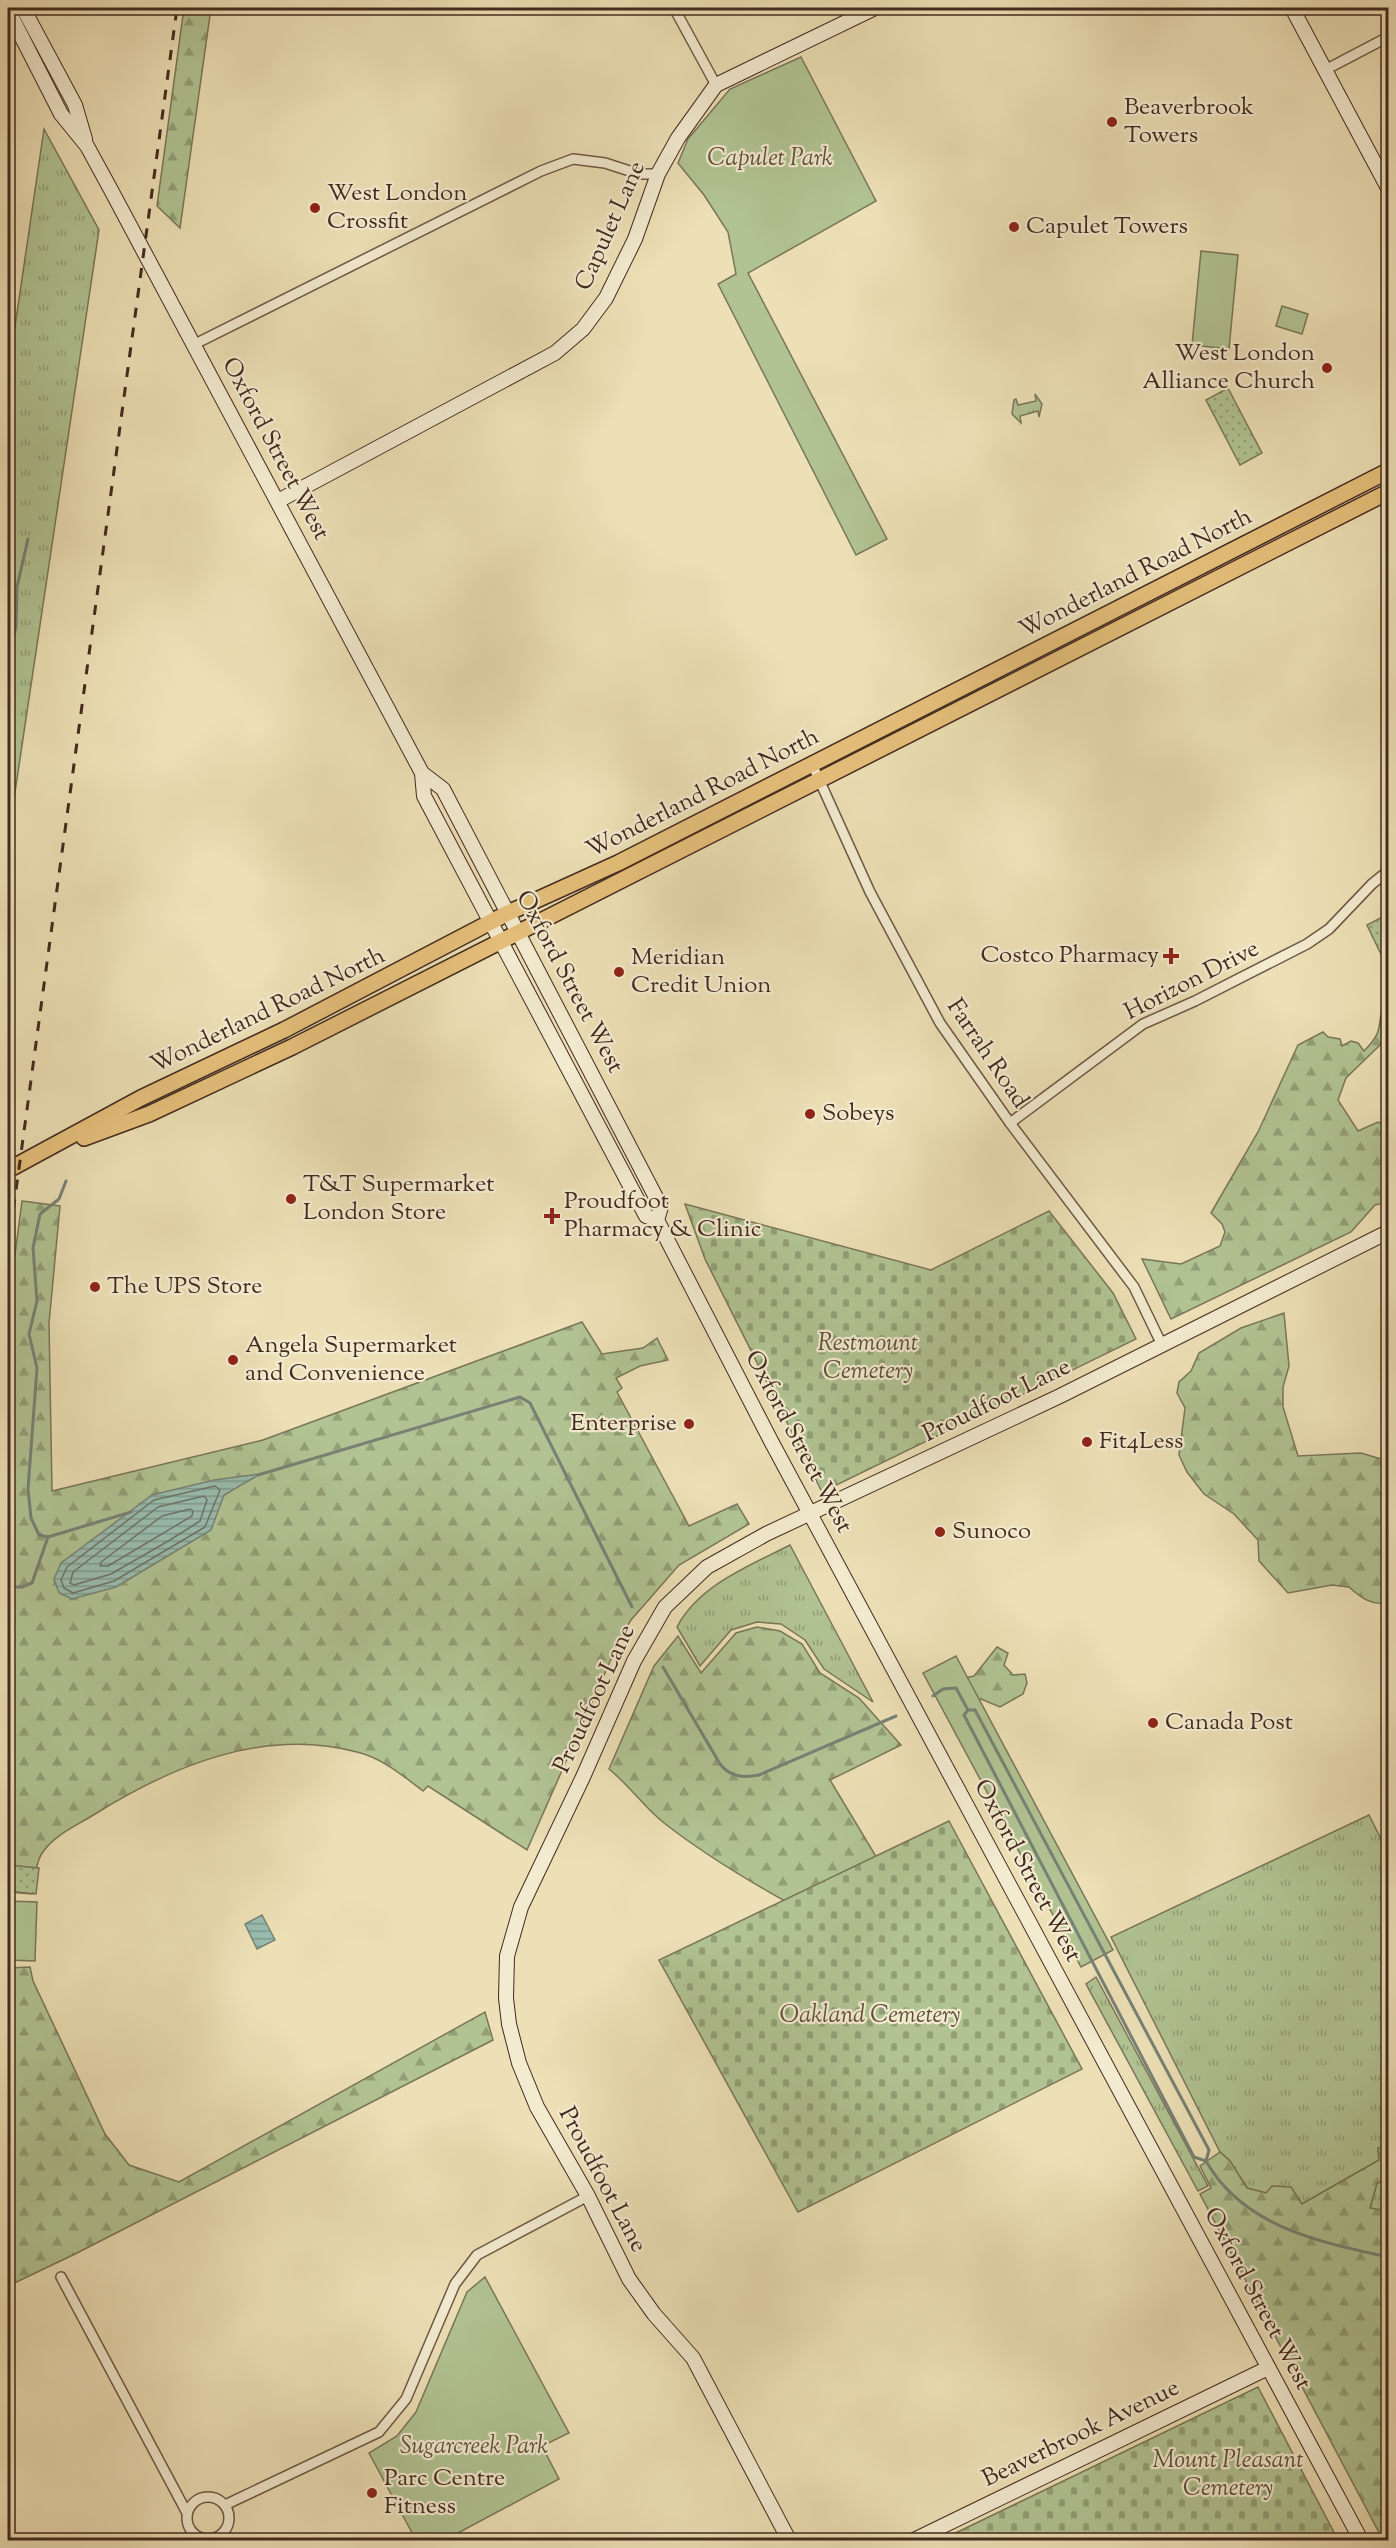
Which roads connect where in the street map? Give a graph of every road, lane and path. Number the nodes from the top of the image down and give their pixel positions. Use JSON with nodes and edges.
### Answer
{"nodes":[{"id":1,"x":23,"y":8,"type":"edge"},
{"id":2,"x":875,"y":8,"type":"edge"},
{"id":3,"x":1292,"y":8,"type":"edge"},
{"id":4,"x":678,"y":9,"type":"edge"},
{"id":5,"x":8,"y":10,"type":"edge"},
{"id":6,"x":1389,"y":37,"type":"edge"},
{"id":7,"x":1326,"y":70,"type":"junction"},
{"id":8,"x":716,"y":85,"type":"junction"},
{"id":9,"x":87,"y":146,"type":"junction"},
{"id":10,"x":658,"y":174,"type":"junction"},
{"id":11,"x":1389,"y":188,"type":"edge"},
{"id":12,"x":193,"y":345,"type":"junction"},
{"id":13,"x":1389,"y":471,"type":"edge"},
{"id":14,"x":1389,"y":492,"type":"edge"},
{"id":15,"x":278,"y":501,"type":"junction"},
{"id":16,"x":812,"y":764,"type":"junction"},
{"id":17,"x":422,"y":773,"type":"junction"},
{"id":18,"x":820,"y":782,"type":"junction"},
{"id":19,"x":1389,"y":871,"type":"edge"},
{"id":20,"x":508,"y":913,"type":"junction"},
{"id":21,"x":491,"y":922,"type":"junction"},
{"id":22,"x":518,"y":932,"type":"junction"},
{"id":23,"x":501,"y":941,"type":"junction"},
{"id":24,"x":1010,"y":1123,"type":"junction"},
{"id":25,"x":36,"y":1155,"type":"junction"},
{"id":26,"x":8,"y":1170,"type":"edge"},
{"id":27,"x":657,"y":1220,"type":"junction"},
{"id":28,"x":1389,"y":1233,"type":"edge"},
{"id":29,"x":1162,"y":1345,"type":"junction"},
{"id":30,"x":810,"y":1514,"type":"junction"},
{"id":31,"x":588,"y":2196,"type":"junction"},
{"id":32,"x":61,"y":2277,"type":"dead end"},
{"id":33,"x":1268,"y":2368,"type":"junction"},
{"id":34,"x":225,"y":2505,"type":"junction"},
{"id":35,"x":187,"y":2513,"type":"junction"},
{"id":36,"x":220,"y":2538,"type":"edge"},
{"id":37,"x":789,"y":2541,"type":"edge"},
{"id":38,"x":914,"y":2541,"type":"edge"},
{"id":39,"x":1360,"y":2541,"type":"edge"}],
"edges":[{"from":1,"to":9,"type":"main road","name":"Oxford Street West"},
{"from":2,"to":8,"type":"main road","name":"Capulet Lane"},
{"from":3,"to":7,"type":"main road"},
{"from":4,"to":8,"type":"street"},
{"from":5,"to":9,"type":"main road","name":"Oxford Street West"},
{"from":6,"to":7,"type":"street"},
{"from":7,"to":11,"type":"main road"},
{"from":8,"to":10,"type":"main road","name":"Capulet Lane"},
{"from":9,"to":12,"type":"main road","name":"Oxford Street West"},
{"from":10,"to":12,"type":"street"},
{"from":10,"to":15,"type":"main road","name":"Capulet Lane"},
{"from":12,"to":15,"type":"main road","name":"Oxford Street West"},
{"from":13,"to":16,"type":"main road","name":"Wonderland Road North"},
{"from":14,"to":18,"type":"main road","name":"Wonderland Road North"},
{"from":15,"to":17,"type":"main road","name":"Oxford Street West"},
{"from":16,"to":18,"type":"street","name":"Farrah Road"},
{"from":16,"to":20,"type":"main road","name":"Wonderland Road North"},
{"from":17,"to":20,"type":"main road","name":"Oxford Street West"},
{"from":17,"to":21,"type":"main road","name":"Oxford Street West"},
{"from":18,"to":22,"type":"main road","name":"Wonderland Road North"},
{"from":18,"to":24,"type":"street","name":"Farrah Road"},
{"from":19,"to":24,"type":"street","name":"Horizon Drive"},
{"from":20,"to":21,"type":"main road","name":"Wonderland Road North"},
{"from":20,"to":22,"type":"main road","name":"Oxford Street West"},
{"from":21,"to":23,"type":"main road","name":"Oxford Street West"},
{"from":21,"to":25,"type":"main road","name":"Wonderland Road North"},
{"from":22,"to":23,"type":"main road","name":"Wonderland Road North"},
{"from":22,"to":27,"type":"main road","name":"Oxford Street West"},
{"from":23,"to":25,"type":"main road","name":"Wonderland Road North"},
{"from":23,"to":27,"type":"main road","name":"Oxford Street West"},
{"from":24,"to":29,"type":"street","name":"Farrah Road"},
{"from":25,"to":26,"type":"main road","name":"Wonderland Road North"},
{"from":27,"to":30,"type":"main road","name":"Oxford Street West"},
{"from":28,"to":29,"type":"main road","name":"Proudfoot Lane"},
{"from":29,"to":30,"type":"main road","name":"Proudfoot Lane"},
{"from":30,"to":31,"type":"main road","name":"Proudfoot Lane"},
{"from":30,"to":33,"type":"main road","name":"Oxford Street West"},
{"from":31,"to":34,"type":"street"},
{"from":31,"to":37,"type":"main road","name":"Proudfoot Lane"},
{"from":32,"to":35,"type":"street"},
{"from":33,"to":38,"type":"main road","name":"Beaverbrook Avenue"},
{"from":33,"to":39,"type":"main road","name":"Oxford Street West"},
{"from":34,"to":35,"type":"street"},
{"from":34,"to":36,"type":"street"},
{"from":35,"to":36,"type":"street"}]}
